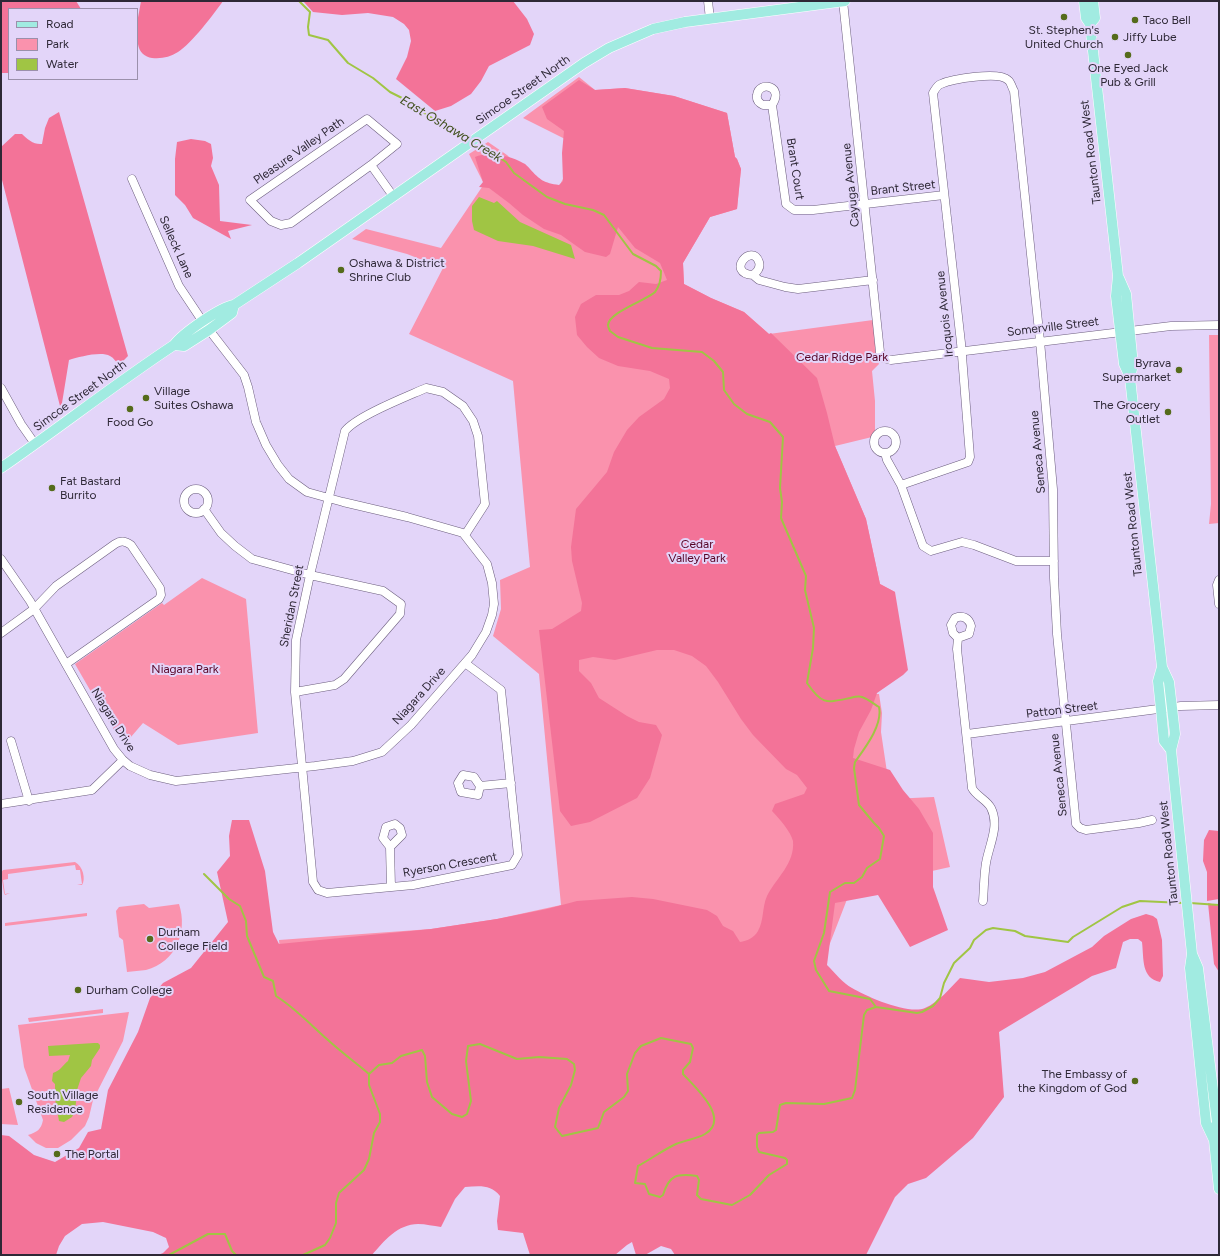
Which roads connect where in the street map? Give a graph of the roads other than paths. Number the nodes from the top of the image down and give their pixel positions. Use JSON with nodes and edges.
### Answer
{"nodes":[{"id":1,"x":708,"y":1,"type":"edge"},
{"id":2,"x":844,"y":1,"type":"edge"},
{"id":3,"x":1084,"y":1,"type":"edge"},
{"id":4,"x":1093,"y":1,"type":"edge"},
{"id":5,"x":710,"y":18,"type":"junction"},
{"id":6,"x":1090,"y":24,"type":"junction"},
{"id":7,"x":1008,"y":80,"type":"joint"},
{"id":8,"x":772,"y":105,"type":"dead end"},
{"id":9,"x":371,"y":165,"type":"junction"},
{"id":10,"x":132,"y":179,"type":"dead end"},
{"id":11,"x":944,"y":195,"type":"junction"},
{"id":12,"x":393,"y":196,"type":"junction"},
{"id":13,"x":865,"y":204,"type":"junction"},
{"id":14,"x":753,"y":275,"type":"dead end"},
{"id":15,"x":873,"y":280,"type":"junction"},
{"id":16,"x":1219,"y":325,"type":"edge"},
{"id":17,"x":206,"y":326,"type":"junction"},
{"id":18,"x":1125,"y":331,"type":"junction"},
{"id":19,"x":1040,"y":341,"type":"junction"},
{"id":20,"x":961,"y":351,"type":"junction"},
{"id":21,"x":891,"y":360,"type":"joint"},
{"id":22,"x":1,"y":388,"type":"edge"},
{"id":23,"x":35,"y":444,"type":"junction"},
{"id":24,"x":885,"y":452,"type":"dead end"},
{"id":25,"x":1,"y":468,"type":"edge"},
{"id":26,"x":902,"y":485,"type":"junction"},
{"id":27,"x":328,"y":498,"type":"junction"},
{"id":28,"x":204,"y":509,"type":"dead end"},
{"id":29,"x":465,"y":535,"type":"junction"},
{"id":30,"x":1,"y":559,"type":"edge"},
{"id":31,"x":1054,"y":561,"type":"junction"},
{"id":32,"x":310,"y":575,"type":"junction"},
{"id":33,"x":1219,"y":580,"type":"edge"},
{"id":34,"x":1219,"y":604,"type":"edge"},
{"id":35,"x":34,"y":609,"type":"junction"},
{"id":36,"x":1,"y":632,"type":"edge"},
{"id":37,"x":958,"y":638,"type":"dead end"},
{"id":38,"x":465,"y":663,"type":"junction"},
{"id":39,"x":66,"y":664,"type":"junction"},
{"id":40,"x":1162,"y":667,"type":"junction"},
{"id":41,"x":295,"y":692,"type":"junction"},
{"id":42,"x":1219,"y":705,"type":"edge"},
{"id":43,"x":1172,"y":708,"type":"junction"},
{"id":44,"x":1161,"y":709,"type":"junction"},
{"id":45,"x":1066,"y":722,"type":"junction"},
{"id":46,"x":967,"y":734,"type":"junction"},
{"id":47,"x":11,"y":741,"type":"dead end"},
{"id":48,"x":1171,"y":750,"type":"junction"},
{"id":49,"x":123,"y":760,"type":"junction"},
{"id":50,"x":303,"y":768,"type":"junction"},
{"id":51,"x":511,"y":783,"type":"junction"},
{"id":52,"x":480,"y":786,"type":"dead end"},
{"id":53,"x":29,"y":801,"type":"junction"},
{"id":54,"x":1,"y":804,"type":"edge"},
{"id":55,"x":1152,"y":820,"type":"dead end"},
{"id":56,"x":390,"y":847,"type":"dead end"},
{"id":57,"x":390,"y":887,"type":"junction"},
{"id":58,"x":983,"y":901,"type":"dead end"},
{"id":59,"x":1219,"y":1189,"type":"edge"}],
"edges":[{"from":1,"to":5,"type":"street"},
{"from":2,"to":5,"type":"main road","name":"Simcoe Street North"},
{"from":2,"to":13,"type":"street","name":"Cayuga Avenue"},
{"from":3,"to":6,"type":"main road","name":"Taunton Road West"},
{"from":4,"to":6,"type":"main road","name":"Taunton Road West"},
{"from":5,"to":12,"type":"main road","name":"Simcoe Street North"},
{"from":6,"to":18,"type":"main road","name":"Taunton Road West"},
{"from":7,"to":11,"type":"street","name":"Iroquois Avenue"},
{"from":7,"to":19,"type":"street","name":"Seneca Avenue"},
{"from":8,"to":13,"type":"street","name":"Brant Court"},
{"from":9,"to":9,"type":"street","name":"Pleasure Valley Path"},
{"from":9,"to":12,"type":"street"},
{"from":10,"to":17,"type":"street","name":"Selleck Lane"},
{"from":11,"to":13,"type":"street","name":"Brant Street"},
{"from":11,"to":20,"type":"street","name":"Iroquois Avenue"},
{"from":12,"to":17,"type":"main road","name":"Simcoe Street North"},
{"from":13,"to":15,"type":"street","name":"Cayuga Avenue"},
{"from":14,"to":15,"type":"street"},
{"from":15,"to":21,"type":"street","name":"Cayuga Avenue"},
{"from":16,"to":18,"type":"street","name":"Somerville Street"},
{"from":17,"to":23,"type":"main road","name":"Simcoe Street North"},
{"from":17,"to":27,"type":"street"},
{"from":18,"to":19,"type":"street","name":"Somerville Street"},
{"from":18,"to":40,"type":"main road","name":"Taunton Road West"},
{"from":19,"to":20,"type":"street","name":"Somerville Street"},
{"from":19,"to":31,"type":"street","name":"Seneca Avenue"},
{"from":20,"to":21,"type":"street","name":"Somerville Street"},
{"from":20,"to":26,"type":"street","name":"Iroquois Avenue"},
{"from":22,"to":23,"type":"street"},
{"from":23,"to":25,"type":"main road","name":"Simcoe Street North"},
{"from":24,"to":26,"type":"street"},
{"from":26,"to":31,"type":"street"},
{"from":27,"to":29,"type":"street"},
{"from":27,"to":29,"type":"street","name":"Sheridan Street"},
{"from":27,"to":32,"type":"street","name":"Sheridan Street"},
{"from":28,"to":32,"type":"street"},
{"from":29,"to":38,"type":"street","name":"Niagara Drive"},
{"from":30,"to":35,"type":"street","name":"Niagara Drive"},
{"from":31,"to":45,"type":"street","name":"Seneca Avenue"},
{"from":32,"to":41,"type":"street","name":"Sheridan Street"},
{"from":32,"to":41,"type":"street"},
{"from":33,"to":34,"type":"street"},
{"from":35,"to":36,"type":"street"},
{"from":35,"to":39,"type":"street","name":"Niagara Drive"},
{"from":35,"to":39,"type":"street"},
{"from":37,"to":46,"type":"street"},
{"from":38,"to":50,"type":"street","name":"Niagara Drive"},
{"from":38,"to":51,"type":"street","name":"Ryerson Crescent"},
{"from":39,"to":49,"type":"street","name":"Niagara Drive"},
{"from":40,"to":43,"type":"main road","name":"Taunton Road West"},
{"from":40,"to":44,"type":"main road","name":"Taunton Road West"},
{"from":41,"to":50,"type":"street","name":"Sheridan Street"},
{"from":42,"to":43,"type":"street","name":"Patton Street"},
{"from":43,"to":44,"type":"street","name":"Patton Street"},
{"from":43,"to":48,"type":"main road","name":"Taunton Road West"},
{"from":44,"to":45,"type":"street","name":"Patton Street"},
{"from":44,"to":48,"type":"main road","name":"Taunton Road West"},
{"from":45,"to":46,"type":"street","name":"Patton Street"},
{"from":45,"to":55,"type":"street","name":"Seneca Avenue"},
{"from":46,"to":58,"type":"street"},
{"from":47,"to":53,"type":"street"},
{"from":48,"to":59,"type":"main road","name":"Taunton Road West"},
{"from":49,"to":50,"type":"street","name":"Niagara Drive"},
{"from":49,"to":53,"type":"street"},
{"from":50,"to":57,"type":"street","name":"Ryerson Crescent"},
{"from":51,"to":52,"type":"street"},
{"from":51,"to":57,"type":"street","name":"Ryerson Crescent"},
{"from":53,"to":54,"type":"street"},
{"from":56,"to":57,"type":"street"}]}
